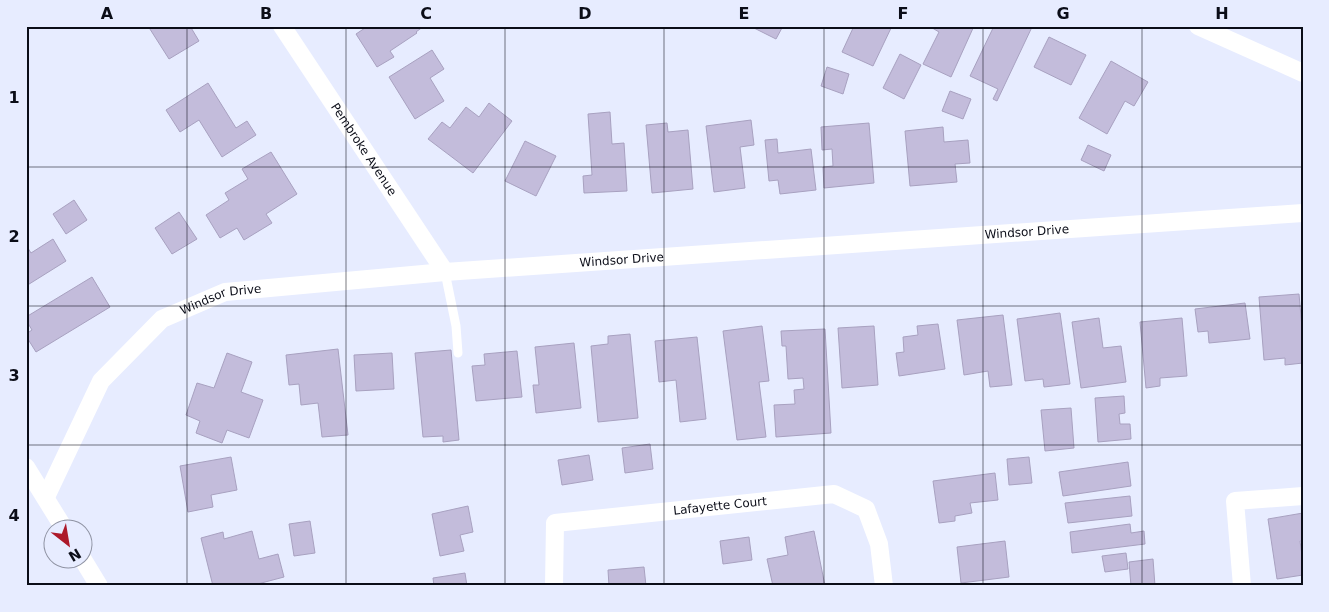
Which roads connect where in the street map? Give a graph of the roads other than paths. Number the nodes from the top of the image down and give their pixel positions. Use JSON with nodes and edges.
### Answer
{"nodes":[{"id":1,"x":282,"y":26,"type":"edge"},
{"id":2,"x":1198,"y":26,"type":"edge"},
{"id":3,"x":1303,"y":73,"type":"edge"},
{"id":4,"x":1303,"y":213,"type":"edge"},
{"id":5,"x":445,"y":272,"type":"junction"},
{"id":6,"x":458,"y":353,"type":"dead end"},
{"id":7,"x":26,"y":467,"type":"edge"},
{"id":8,"x":1303,"y":496,"type":"edge"},
{"id":9,"x":46,"y":497,"type":"junction"},
{"id":10,"x":60,"y":520,"type":"edge"},
{"id":11,"x":89,"y":570,"type":"edge"},
{"id":12,"x":99,"y":586,"type":"edge"},
{"id":13,"x":554,"y":586,"type":"edge"},
{"id":14,"x":884,"y":586,"type":"edge"},
{"id":15,"x":1242,"y":586,"type":"edge"}],
"edges":[{"from":1,"to":5,"type":"street","name":"Pembroke Avenue"},
{"from":2,"to":3,"type":"street"},
{"from":4,"to":5,"type":"street","name":"Windsor Drive"},
{"from":5,"to":6,"type":"lane"},
{"from":5,"to":9,"type":"street","name":"Windsor Drive"},
{"from":7,"to":9,"type":"street"},
{"from":8,"to":15,"type":"street"},
{"from":9,"to":10,"type":"street"},
{"from":11,"to":12,"type":"street"},
{"from":13,"to":14,"type":"street","name":"Lafayette Court"}]}
